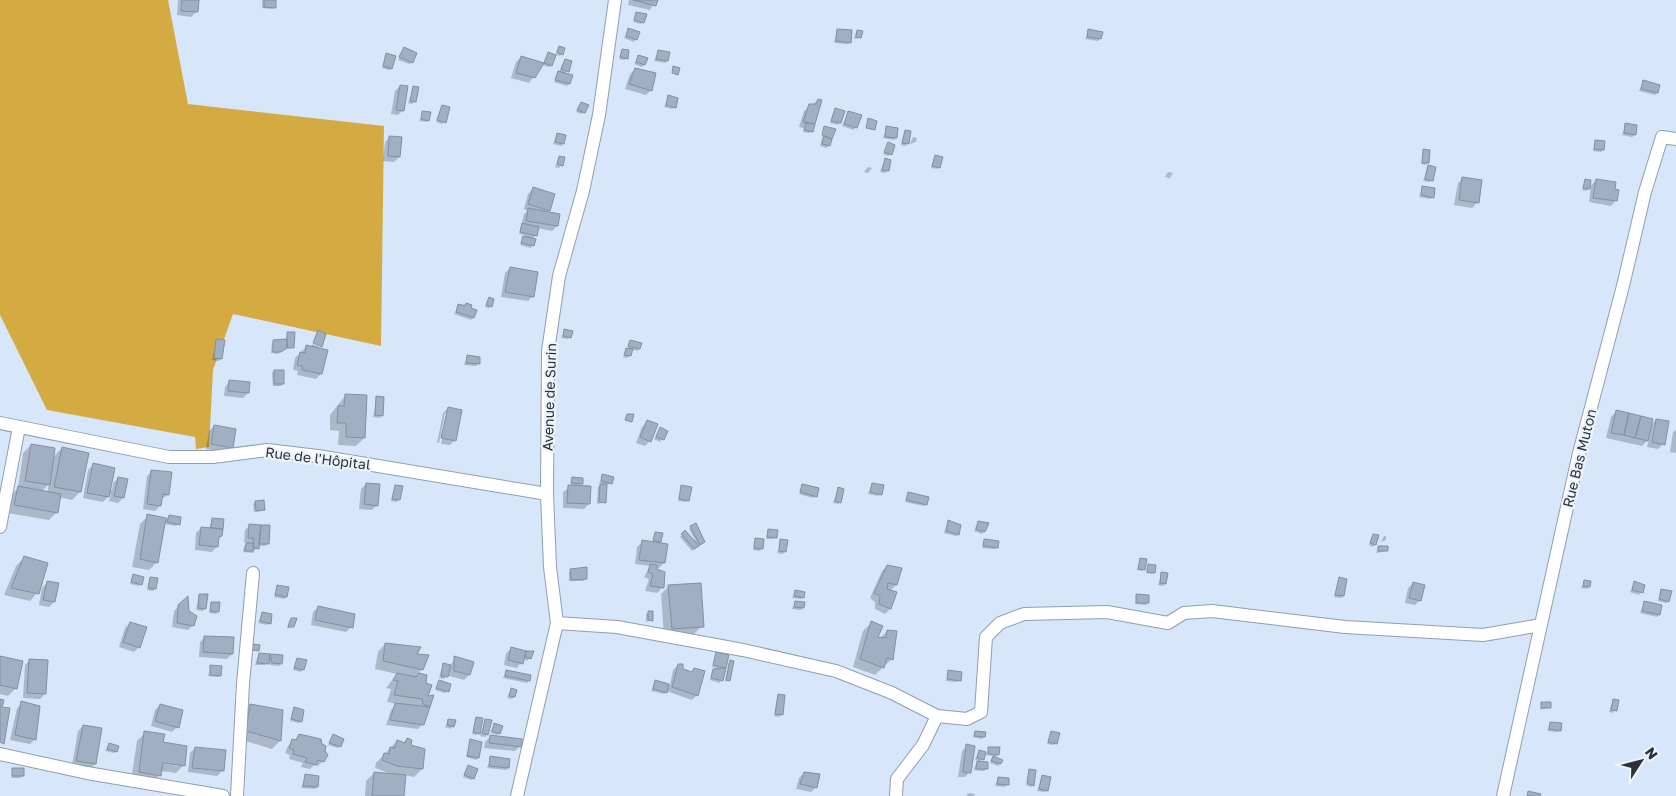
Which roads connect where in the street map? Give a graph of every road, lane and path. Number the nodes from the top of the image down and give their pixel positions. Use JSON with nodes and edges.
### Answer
{"nodes":[{"id":1,"x":615,"y":0,"type":"edge"},
{"id":2,"x":1676,"y":139,"type":"edge"},
{"id":3,"x":0,"y":423,"type":"edge"},
{"id":4,"x":19,"y":427,"type":"junction"},
{"id":5,"x":547,"y":494,"type":"junction"},
{"id":6,"x":0,"y":527,"type":"edge"},
{"id":7,"x":253,"y":573,"type":"dead end"},
{"id":8,"x":557,"y":624,"type":"junction"},
{"id":9,"x":1541,"y":625,"type":"junction"},
{"id":10,"x":937,"y":716,"type":"junction"},
{"id":11,"x":0,"y":754,"type":"edge"},
{"id":12,"x":223,"y":796,"type":"edge"},
{"id":13,"x":238,"y":796,"type":"edge"},
{"id":14,"x":517,"y":796,"type":"edge"},
{"id":15,"x":896,"y":796,"type":"edge"},
{"id":16,"x":1503,"y":796,"type":"edge"}],
"edges":[{"from":1,"to":5,"type":"street","name":"Avenue de Surin"},
{"from":2,"to":9,"type":"street","name":"Rue Bas Muton"},
{"from":3,"to":4,"type":"street","name":"Rue de l'Hôpital"},
{"from":4,"to":5,"type":"street","name":"Rue de l'Hôpital"},
{"from":4,"to":6,"type":"street"},
{"from":5,"to":8,"type":"street","name":"Avenue de Surin"},
{"from":7,"to":13,"type":"street"},
{"from":8,"to":10,"type":"street"},
{"from":8,"to":14,"type":"street","name":"Avenue de Surin"},
{"from":9,"to":10,"type":"street"},
{"from":9,"to":16,"type":"street","name":"Rue Bas Muton"},
{"from":10,"to":15,"type":"street"},
{"from":11,"to":12,"type":"street"}]}
